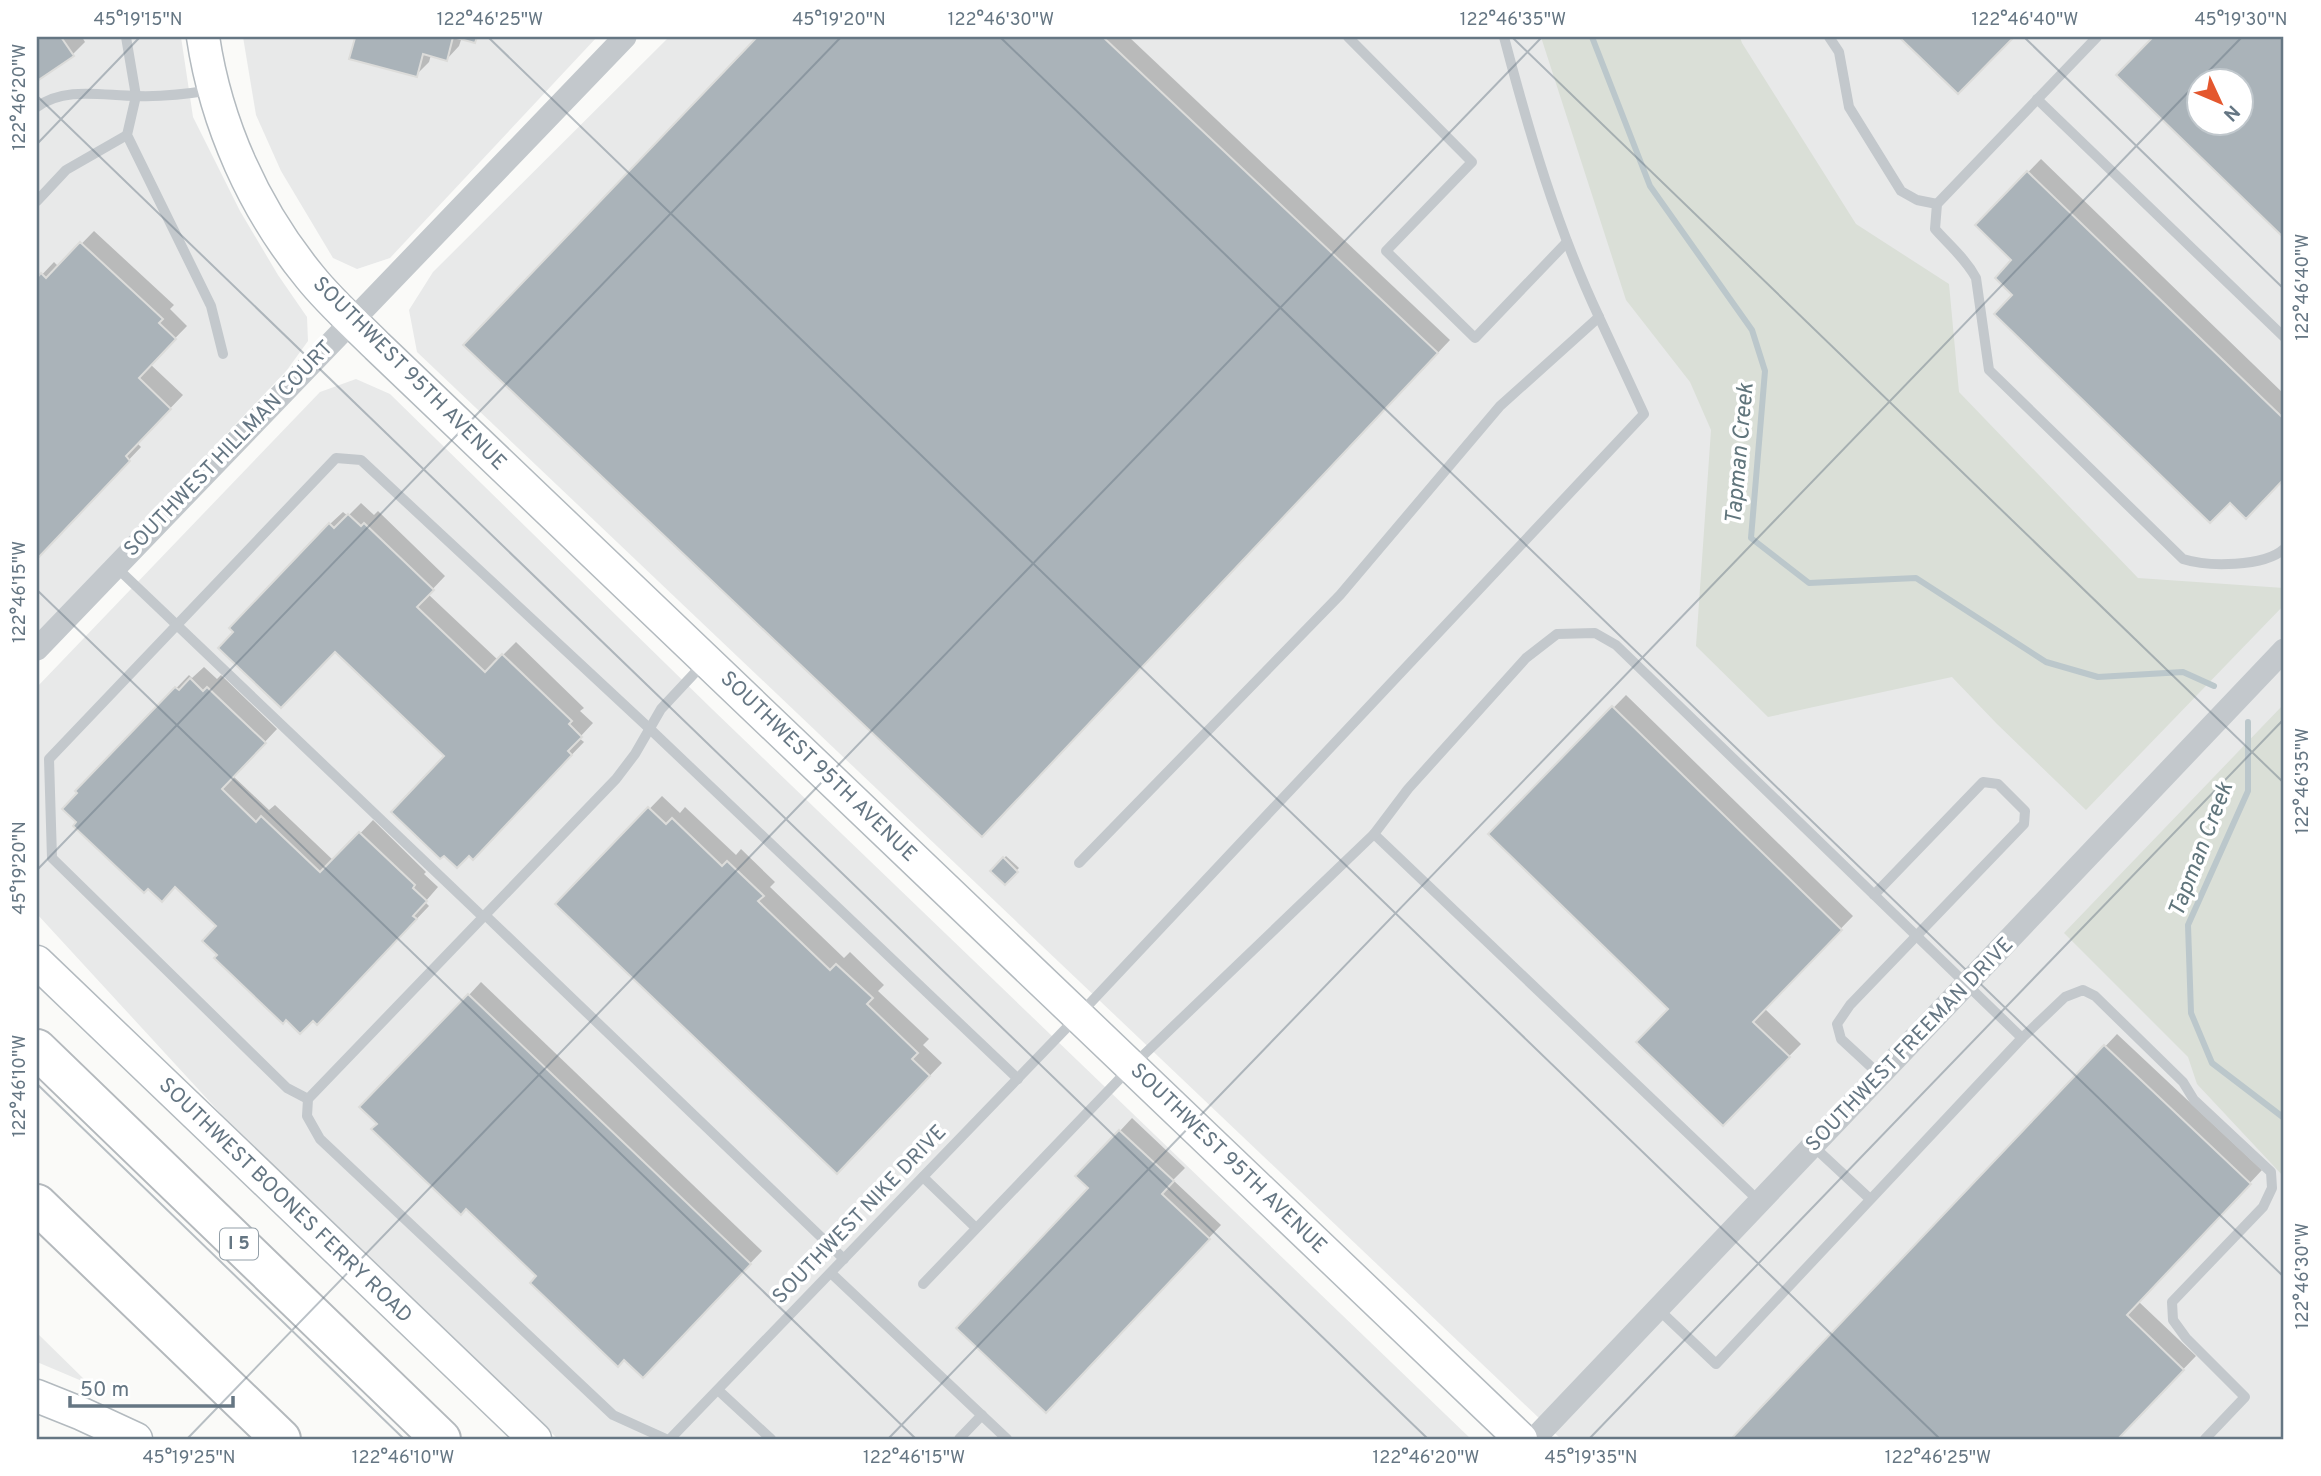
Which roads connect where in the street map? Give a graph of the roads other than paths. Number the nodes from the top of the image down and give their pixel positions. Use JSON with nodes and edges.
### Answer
{"nodes":[{"id":1,"x":127,"y":37,"type":"edge"},
{"id":2,"x":203,"y":37,"type":"edge"},
{"id":3,"x":625,"y":37,"type":"edge"},
{"id":4,"x":1348,"y":37,"type":"edge"},
{"id":5,"x":1504,"y":37,"type":"edge"},
{"id":6,"x":1829,"y":37,"type":"edge"},
{"id":7,"x":2097,"y":37,"type":"edge"},
{"id":8,"x":213,"y":90,"type":"junction"},
{"id":9,"x":136,"y":96,"type":"junction"},
{"id":10,"x":2037,"y":100,"type":"junction"},
{"id":11,"x":37,"y":107,"type":"edge"},
{"id":12,"x":127,"y":135,"type":"junction"},
{"id":13,"x":37,"y":201,"type":"edge"},
{"id":14,"x":1937,"y":204,"type":"junction"},
{"id":15,"x":1567,"y":242,"type":"junction"},
{"id":16,"x":1598,"y":317,"type":"junction"},
{"id":17,"x":351,"y":320,"type":"junction"},
{"id":18,"x":2284,"y":337,"type":"edge"},
{"id":19,"x":223,"y":354,"type":"dead end"},
{"id":20,"x":2284,"y":549,"type":"edge"},
{"id":21,"x":116,"y":567,"type":"junction"},
{"id":22,"x":178,"y":625,"type":"junction"},
{"id":23,"x":37,"y":649,"type":"edge"},
{"id":24,"x":2284,"y":650,"type":"edge"},
{"id":25,"x":706,"y":661,"type":"junction"},
{"id":26,"x":650,"y":729,"type":"junction"},
{"id":27,"x":1374,"y":834,"type":"junction"},
{"id":28,"x":1079,"y":863,"type":"dead end"},
{"id":29,"x":1874,"y":895,"type":"junction"},
{"id":30,"x":484,"y":916,"type":"junction"},
{"id":31,"x":1917,"y":936,"type":"junction"},
{"id":32,"x":37,"y":962,"type":"edge"},
{"id":33,"x":1967,"y":985,"type":"junction"},
{"id":34,"x":1078,"y":1016,"type":"junction"},
{"id":35,"x":2022,"y":1038,"type":"junction"},
{"id":36,"x":37,"y":1049,"type":"edge"},
{"id":37,"x":1131,"y":1067,"type":"junction"},
{"id":38,"x":1881,"y":1076,"type":"junction"},
{"id":39,"x":1018,"y":1079,"type":"junction"},
{"id":40,"x":308,"y":1099,"type":"junction"},
{"id":41,"x":1813,"y":1146,"type":"junction"},
{"id":42,"x":923,"y":1177,"type":"junction"},
{"id":43,"x":1870,"y":1199,"type":"junction"},
{"id":44,"x":1760,"y":1202,"type":"junction"},
{"id":45,"x":37,"y":1204,"type":"edge"},
{"id":46,"x":976,"y":1228,"type":"junction"},
{"id":47,"x":844,"y":1259,"type":"junction"},
{"id":48,"x":831,"y":1273,"type":"junction"},
{"id":49,"x":923,"y":1283,"type":"dead end"},
{"id":50,"x":1658,"y":1309,"type":"junction"},
{"id":51,"x":718,"y":1390,"type":"junction"},
{"id":52,"x":37,"y":1396,"type":"edge"},
{"id":53,"x":982,"y":1415,"type":"junction"},
{"id":54,"x":136,"y":1439,"type":"edge"},
{"id":55,"x":281,"y":1439,"type":"edge"},
{"id":56,"x":441,"y":1439,"type":"edge"},
{"id":57,"x":535,"y":1439,"type":"edge"},
{"id":58,"x":668,"y":1439,"type":"edge"},
{"id":59,"x":771,"y":1439,"type":"edge"},
{"id":60,"x":959,"y":1439,"type":"edge"},
{"id":61,"x":1007,"y":1439,"type":"edge"},
{"id":62,"x":1521,"y":1439,"type":"edge"},
{"id":63,"x":1534,"y":1439,"type":"edge"},
{"id":64,"x":2205,"y":1439,"type":"edge"}],
"edges":[{"from":1,"to":9,"type":"lane"},
{"from":2,"to":8,"type":"main road","name":"SOUTHWEST 95TH AVENUE"},
{"from":3,"to":17,"type":"street","name":"SOUTHWEST HILLMAN COURT"},
{"from":4,"to":15,"type":"lane"},
{"from":5,"to":15,"type":"lane"},
{"from":6,"to":14,"type":"lane"},
{"from":7,"to":10,"type":"lane"},
{"from":8,"to":9,"type":"lane"},
{"from":8,"to":17,"type":"main road","name":"SOUTHWEST 95TH AVENUE"},
{"from":9,"to":11,"type":"lane"},
{"from":9,"to":12,"type":"lane"},
{"from":10,"to":14,"type":"lane"},
{"from":10,"to":18,"type":"lane"},
{"from":12,"to":13,"type":"lane"},
{"from":12,"to":19,"type":"lane"},
{"from":14,"to":20,"type":"lane"},
{"from":15,"to":16,"type":"lane"},
{"from":16,"to":28,"type":"lane"},
{"from":16,"to":34,"type":"lane","name":"SOUTHWEST NIKE DRIVE"},
{"from":17,"to":21,"type":"street","name":"SOUTHWEST HILLMAN COURT"},
{"from":17,"to":25,"type":"main road","name":"SOUTHWEST 95TH AVENUE"},
{"from":21,"to":22,"type":"lane"},
{"from":21,"to":23,"type":"street","name":"SOUTHWEST HILLMAN COURT"},
{"from":22,"to":26,"type":"lane"},
{"from":22,"to":30,"type":"lane"},
{"from":22,"to":40,"type":"lane"},
{"from":24,"to":33,"type":"street","name":"SOUTHWEST FREEMAN DRIVE"},
{"from":25,"to":26,"type":"lane"},
{"from":25,"to":34,"type":"main road","name":"SOUTHWEST 95TH AVENUE"},
{"from":26,"to":30,"type":"lane"},
{"from":26,"to":39,"type":"lane"},
{"from":27,"to":29,"type":"lane"},
{"from":27,"to":37,"type":"lane"},
{"from":27,"to":44,"type":"lane"},
{"from":29,"to":31,"type":"lane"},
{"from":29,"to":31,"type":"lane"},
{"from":30,"to":40,"type":"lane"},
{"from":30,"to":47,"type":"lane"},
{"from":31,"to":33,"type":"lane"},
{"from":31,"to":38,"type":"lane"},
{"from":32,"to":57,"type":"main road","name":"SOUTHWEST BOONES FERRY ROAD"},
{"from":33,"to":35,"type":"lane"},
{"from":33,"to":38,"type":"street","name":"SOUTHWEST FREEMAN DRIVE"},
{"from":34,"to":37,"type":"main road","name":"SOUTHWEST 95TH AVENUE"},
{"from":34,"to":39,"type":"lane","name":"SOUTHWEST NIKE DRIVE"},
{"from":35,"to":43,"type":"lane"},
{"from":35,"to":64,"type":"lane"},
{"from":36,"to":56,"type":"highway","number":"I 5"},
{"from":37,"to":46,"type":"lane"},
{"from":37,"to":62,"type":"main road","name":"SOUTHWEST 95TH AVENUE"},
{"from":38,"to":41,"type":"street","name":"SOUTHWEST FREEMAN DRIVE"},
{"from":39,"to":42,"type":"lane","name":"SOUTHWEST NIKE DRIVE"},
{"from":40,"to":58,"type":"lane"},
{"from":41,"to":43,"type":"lane"},
{"from":41,"to":44,"type":"street","name":"SOUTHWEST FREEMAN DRIVE"},
{"from":42,"to":46,"type":"lane"},
{"from":42,"to":47,"type":"lane","name":"SOUTHWEST NIKE DRIVE"},
{"from":43,"to":50,"type":"lane"},
{"from":44,"to":50,"type":"street","name":"SOUTHWEST FREEMAN DRIVE"},
{"from":45,"to":55,"type":"highway"},
{"from":46,"to":49,"type":"lane"},
{"from":47,"to":48,"type":"lane","name":"SOUTHWEST NIKE DRIVE"},
{"from":48,"to":51,"type":"lane","name":"SOUTHWEST NIKE DRIVE"},
{"from":48,"to":53,"type":"lane"},
{"from":50,"to":63,"type":"street","name":"SOUTHWEST FREEMAN DRIVE"},
{"from":51,"to":58,"type":"lane","name":"SOUTHWEST NIKE DRIVE"},
{"from":51,"to":59,"type":"lane"},
{"from":52,"to":54,"type":"main road"},
{"from":53,"to":60,"type":"lane"},
{"from":53,"to":61,"type":"lane"}]}
